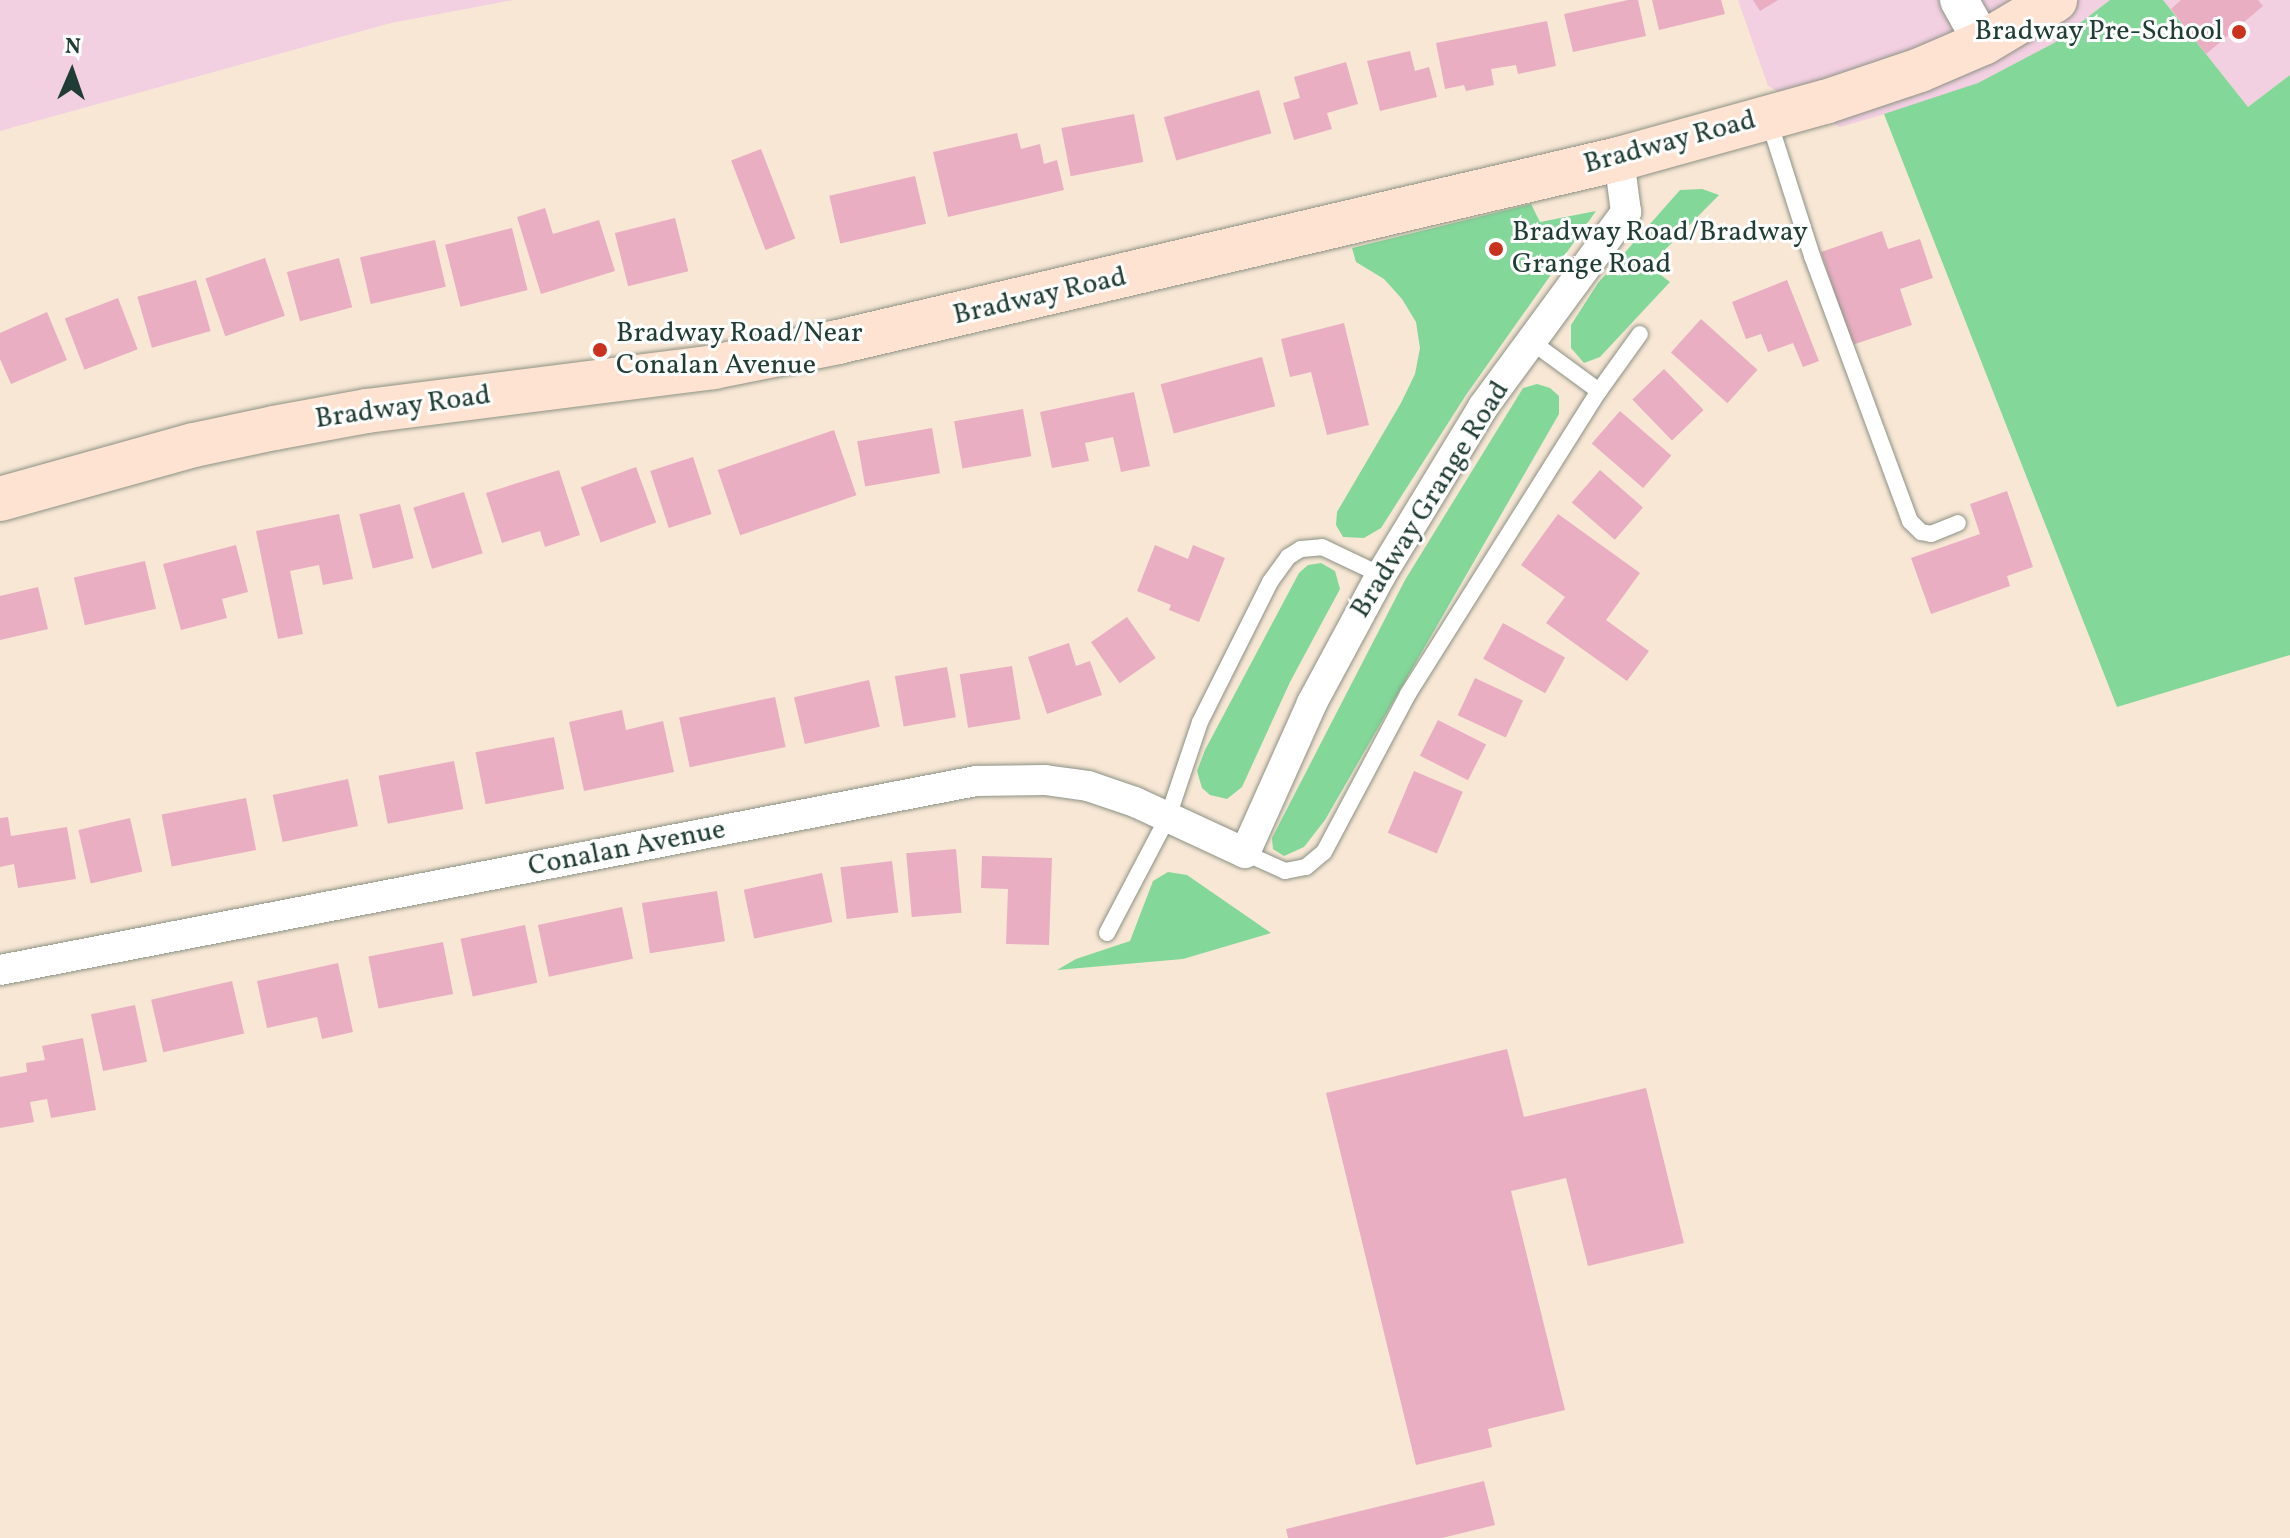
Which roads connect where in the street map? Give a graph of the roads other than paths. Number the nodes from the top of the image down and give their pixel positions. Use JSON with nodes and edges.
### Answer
{"nodes":[{"id":1,"x":1959,"y":0,"type":"edge"},
{"id":2,"x":2055,"y":0,"type":"edge"},
{"id":3,"x":1983,"y":43,"type":"junction"},
{"id":4,"x":1768,"y":117,"type":"junction"},
{"id":5,"x":1619,"y":159,"type":"junction"},
{"id":6,"x":1640,"y":334,"type":"dead end"},
{"id":7,"x":1532,"y":342,"type":"junction"},
{"id":8,"x":1599,"y":391,"type":"junction"},
{"id":9,"x":0,"y":499,"type":"edge"},
{"id":10,"x":1958,"y":523,"type":"dead end"},
{"id":11,"x":1381,"y":575,"type":"junction"},
{"id":12,"x":1168,"y":817,"type":"junction"},
{"id":13,"x":1245,"y":853,"type":"junction"},
{"id":14,"x":1107,"y":933,"type":"dead end"},
{"id":15,"x":0,"y":970,"type":"edge"}],
"edges":[{"from":1,"to":3,"type":"street"},
{"from":2,"to":3,"type":"main road","name":"Bradway Road"},
{"from":3,"to":4,"type":"main road","name":"Bradway Road"},
{"from":4,"to":5,"type":"main road","name":"Bradway Road"},
{"from":4,"to":10,"type":"lane"},
{"from":5,"to":7,"type":"street","name":"Bradway Grange Road"},
{"from":5,"to":9,"type":"main road","name":"Bradway Road"},
{"from":6,"to":8,"type":"lane"},
{"from":7,"to":8,"type":"lane"},
{"from":7,"to":11,"type":"street","name":"Bradway Grange Road"},
{"from":8,"to":13,"type":"lane"},
{"from":11,"to":12,"type":"lane"},
{"from":11,"to":13,"type":"street","name":"Bradway Grange Road"},
{"from":12,"to":13,"type":"street","name":"Conalan Avenue"},
{"from":12,"to":14,"type":"lane"},
{"from":12,"to":15,"type":"street","name":"Conalan Avenue"}]}
